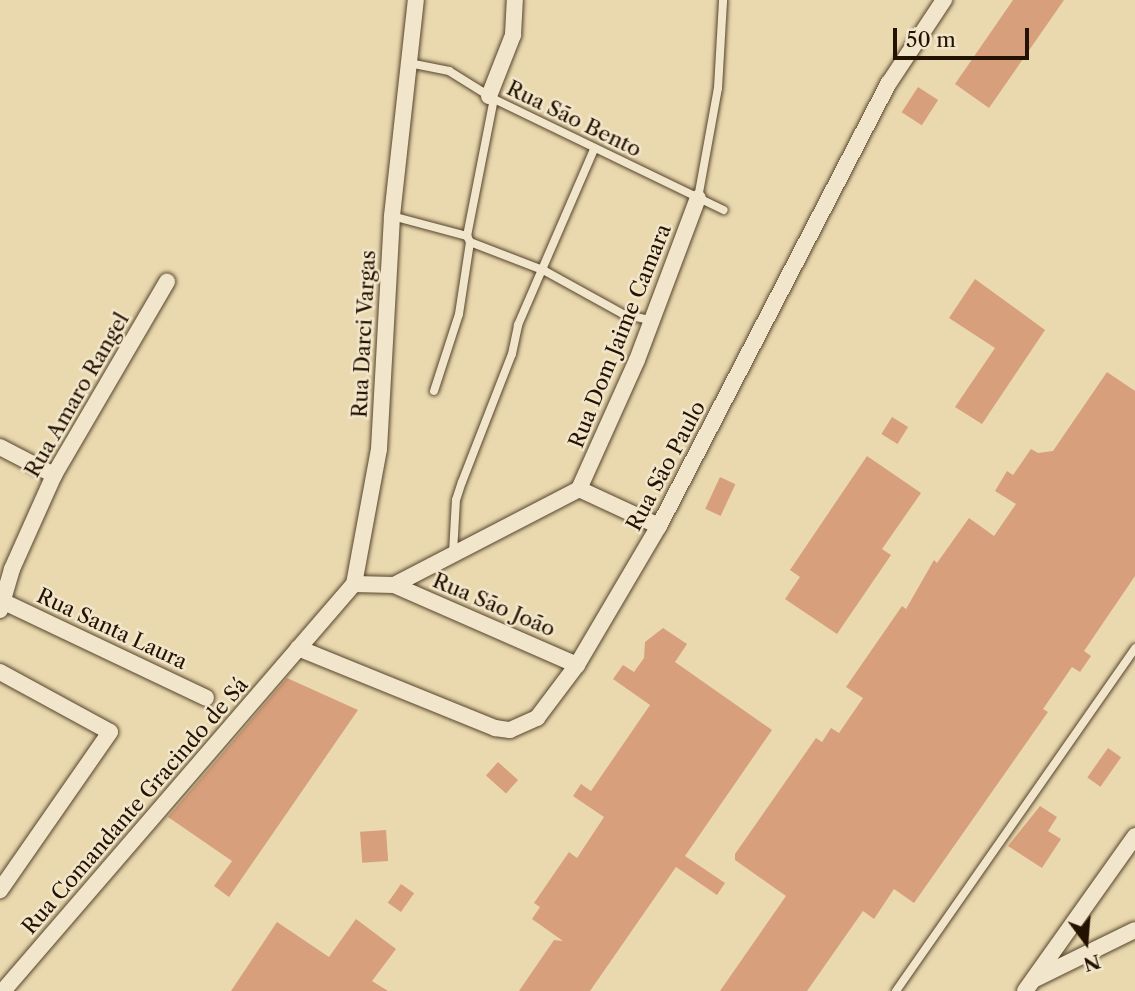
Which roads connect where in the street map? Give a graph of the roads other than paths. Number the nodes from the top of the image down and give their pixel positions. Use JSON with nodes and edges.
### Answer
{"nodes":[{"id":1,"x":416,"y":0,"type":"edge"},
{"id":2,"x":515,"y":0,"type":"edge"},
{"id":3,"x":723,"y":0,"type":"edge"},
{"id":4,"x":944,"y":0,"type":"edge"},
{"id":5,"x":409,"y":63,"type":"junction"},
{"id":6,"x":491,"y":98,"type":"junction"},
{"id":7,"x":594,"y":149,"type":"junction"},
{"id":8,"x":698,"y":198,"type":"junction"},
{"id":9,"x":724,"y":210,"type":"dead end"},
{"id":10,"x":392,"y":216,"type":"junction"},
{"id":11,"x":468,"y":239,"type":"junction"},
{"id":12,"x":545,"y":271,"type":"junction"},
{"id":13,"x":167,"y":282,"type":"dead end"},
{"id":14,"x":653,"y":321,"type":"junction"},
{"id":15,"x":434,"y":391,"type":"dead end"},
{"id":16,"x":0,"y":447,"type":"edge"},
{"id":17,"x":54,"y":475,"type":"junction"},
{"id":18,"x":579,"y":489,"type":"junction"},
{"id":19,"x":659,"y":526,"type":"junction"},
{"id":20,"x":453,"y":553,"type":"junction"},
{"id":21,"x":354,"y":584,"type":"junction"},
{"id":22,"x":394,"y":585,"type":"junction"},
{"id":23,"x":1,"y":603,"type":"edge"},
{"id":24,"x":298,"y":648,"type":"junction"},
{"id":25,"x":1135,"y":648,"type":"edge"},
{"id":26,"x":578,"y":665,"type":"junction"},
{"id":27,"x":0,"y":672,"type":"edge"},
{"id":28,"x":206,"y":698,"type":"dead end"},
{"id":29,"x":1135,"y":836,"type":"edge"},
{"id":30,"x":0,"y":890,"type":"edge"},
{"id":31,"x":1135,"y":930,"type":"edge"},
{"id":32,"x":1029,"y":986,"type":"edge"},
{"id":33,"x":3,"y":991,"type":"edge"},
{"id":34,"x":895,"y":991,"type":"edge"}],
"edges":[{"from":1,"to":5,"type":"street","name":"Rua Darci Vargas"},
{"from":2,"to":6,"type":"street"},
{"from":3,"to":8,"type":"lane"},
{"from":4,"to":19,"type":"street","name":"Rua São Paulo"},
{"from":5,"to":6,"type":"lane","name":"Rua São Bento"},
{"from":5,"to":10,"type":"street","name":"Rua Darci Vargas"},
{"from":6,"to":7,"type":"lane","name":"Rua São Bento"},
{"from":6,"to":11,"type":"lane"},
{"from":7,"to":8,"type":"lane","name":"Rua São Bento"},
{"from":7,"to":12,"type":"lane"},
{"from":8,"to":9,"type":"lane","name":"Rua São Bento"},
{"from":8,"to":14,"type":"street","name":"Rua Dom Jaime Camara"},
{"from":10,"to":11,"type":"lane"},
{"from":10,"to":21,"type":"street","name":"Rua Darci Vargas"},
{"from":11,"to":12,"type":"lane"},
{"from":11,"to":15,"type":"lane"},
{"from":12,"to":14,"type":"lane"},
{"from":12,"to":20,"type":"lane"},
{"from":13,"to":17,"type":"street","name":"Rua Amaro Rangel"},
{"from":14,"to":18,"type":"street","name":"Rua Dom Jaime Camara"},
{"from":16,"to":17,"type":"street"},
{"from":17,"to":23,"type":"street","name":"Rua Amaro Rangel"},
{"from":18,"to":19,"type":"street"},
{"from":18,"to":20,"type":"street"},
{"from":19,"to":26,"type":"street","name":"Rua São Paulo"},
{"from":20,"to":22,"type":"street"},
{"from":21,"to":22,"type":"street"},
{"from":21,"to":24,"type":"street"},
{"from":22,"to":26,"type":"street","name":"Rua São João"},
{"from":23,"to":28,"type":"street","name":"Rua Santa Laura"},
{"from":24,"to":26,"type":"street","name":"Rua São Paulo"},
{"from":24,"to":33,"type":"street","name":"Rua Comandante Gracindo de Sá"},
{"from":25,"to":34,"type":"lane"},
{"from":27,"to":30,"type":"street"},
{"from":29,"to":32,"type":"street"},
{"from":31,"to":32,"type":"street"}]}
